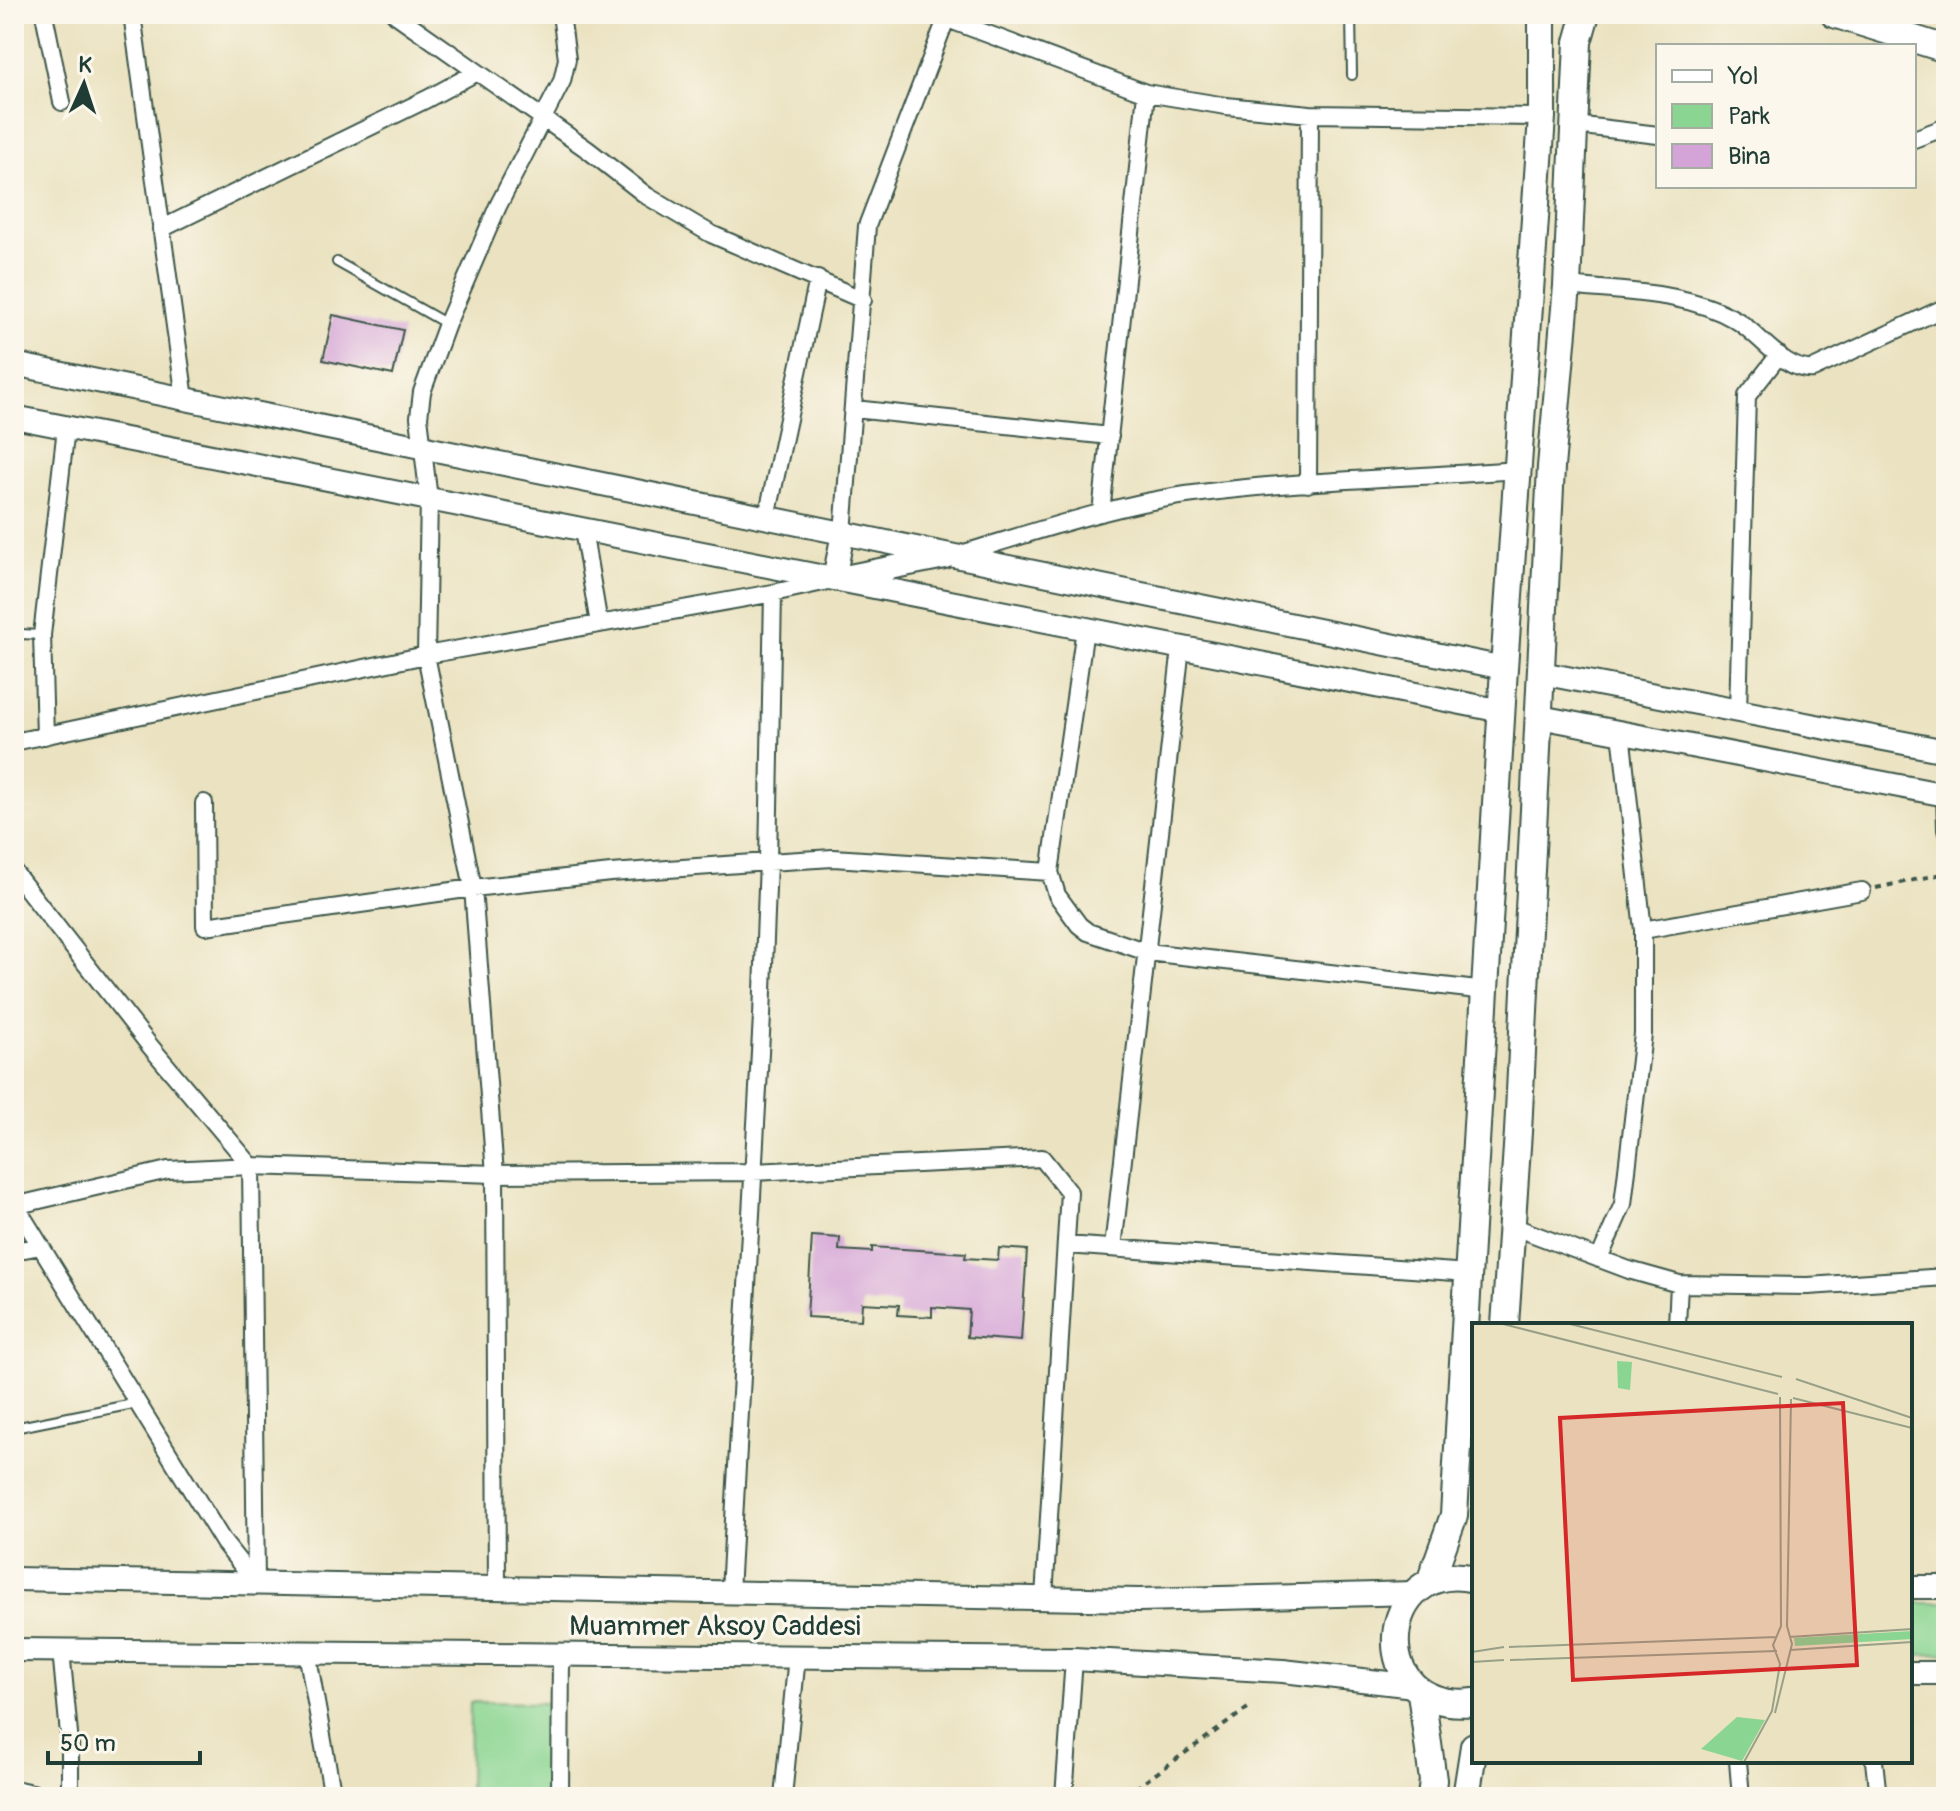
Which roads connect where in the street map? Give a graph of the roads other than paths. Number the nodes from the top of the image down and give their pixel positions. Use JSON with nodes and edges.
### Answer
{"nodes":[{"id":1,"x":44,"y":14,"type":"edge"},
{"id":2,"x":132,"y":14,"type":"edge"},
{"id":3,"x":395,"y":14,"type":"edge"},
{"id":4,"x":561,"y":14,"type":"edge"},
{"id":5,"x":1351,"y":14,"type":"edge"},
{"id":6,"x":1542,"y":14,"type":"edge"},
{"id":7,"x":1586,"y":14,"type":"edge"},
{"id":8,"x":1834,"y":14,"type":"edge"},
{"id":9,"x":943,"y":16,"type":"edge"},
{"id":10,"x":1946,"y":49,"type":"edge"},
{"id":11,"x":477,"y":72,"type":"junction"},
{"id":12,"x":1352,"y":75,"type":"dead end"},
{"id":13,"x":1146,"y":93,"type":"junction"},
{"id":14,"x":62,"y":102,"type":"dead end"},
{"id":15,"x":1310,"y":114,"type":"junction"},
{"id":16,"x":1542,"y":117,"type":"junction"},
{"id":17,"x":544,"y":119,"type":"junction"},
{"id":18,"x":1575,"y":125,"type":"junction"},
{"id":19,"x":1946,"y":127,"type":"edge"},
{"id":20,"x":1656,"y":135,"type":"edge"},
{"id":21,"x":1916,"y":138,"type":"edge"},
{"id":22,"x":161,"y":229,"type":"junction"},
{"id":23,"x":337,"y":262,"type":"dead end"},
{"id":24,"x":818,"y":279,"type":"junction"},
{"id":25,"x":1567,"y":286,"type":"junction"},
{"id":26,"x":863,"y":300,"type":"junction"},
{"id":27,"x":1946,"y":307,"type":"edge"},
{"id":28,"x":447,"y":324,"type":"junction"},
{"id":29,"x":1779,"y":355,"type":"junction"},
{"id":30,"x":14,"y":364,"type":"edge"},
{"id":31,"x":185,"y":399,"type":"junction"},
{"id":32,"x":854,"y":409,"type":"junction"},
{"id":33,"x":14,"y":417,"type":"edge"},
{"id":34,"x":66,"y":428,"type":"junction"},
{"id":35,"x":1110,"y":436,"type":"junction"},
{"id":36,"x":422,"y":448,"type":"junction"},
{"id":37,"x":1519,"y":470,"type":"junction"},
{"id":38,"x":1308,"y":484,"type":"junction"},
{"id":39,"x":429,"y":499,"type":"junction"},
{"id":40,"x":1101,"y":513,"type":"junction"},
{"id":41,"x":767,"y":517,"type":"junction"},
{"id":42,"x":583,"y":530,"type":"junction"},
{"id":43,"x":843,"y":533,"type":"junction"},
{"id":44,"x":954,"y":556,"type":"junction"},
{"id":45,"x":834,"y":579,"type":"junction"},
{"id":46,"x":773,"y":593,"type":"junction"},
{"id":47,"x":599,"y":624,"type":"junction"},
{"id":48,"x":1085,"y":629,"type":"junction"},
{"id":49,"x":42,"y":635,"type":"junction"},
{"id":50,"x":14,"y":637,"type":"edge"},
{"id":51,"x":1181,"y":647,"type":"junction"},
{"id":52,"x":426,"y":655,"type":"junction"},
{"id":53,"x":1504,"y":668,"type":"junction"},
{"id":54,"x":1541,"y":673,"type":"junction"},
{"id":55,"x":1502,"y":711,"type":"junction"},
{"id":56,"x":1738,"y":711,"type":"junction"},
{"id":57,"x":1540,"y":717,"type":"junction"},
{"id":58,"x":1621,"y":732,"type":"junction"},
{"id":59,"x":45,"y":736,"type":"junction"},
{"id":60,"x":14,"y":742,"type":"edge"},
{"id":61,"x":1946,"y":751,"type":"edge"},
{"id":62,"x":1945,"y":794,"type":"edge"},
{"id":63,"x":204,"y":803,"type":"dead end"},
{"id":64,"x":1946,"y":830,"type":"edge"},
{"id":65,"x":768,"y":862,"type":"junction"},
{"id":66,"x":14,"y":872,"type":"edge"},
{"id":67,"x":1050,"y":872,"type":"junction"},
{"id":68,"x":473,"y":888,"type":"junction"},
{"id":69,"x":1862,"y":891,"type":"road end"},
{"id":70,"x":1643,"y":930,"type":"junction"},
{"id":71,"x":1147,"y":952,"type":"junction"},
{"id":72,"x":1486,"y":991,"type":"junction"},
{"id":73,"x":251,"y":1166,"type":"junction"},
{"id":74,"x":752,"y":1172,"type":"junction"},
{"id":75,"x":495,"y":1174,"type":"junction"},
{"id":76,"x":15,"y":1205,"type":"edge"},
{"id":77,"x":1512,"y":1226,"type":"junction"},
{"id":78,"x":1066,"y":1245,"type":"junction"},
{"id":79,"x":41,"y":1246,"type":"junction"},
{"id":80,"x":1113,"y":1248,"type":"junction"},
{"id":81,"x":14,"y":1251,"type":"edge"},
{"id":82,"x":1599,"y":1259,"type":"junction"},
{"id":83,"x":1469,"y":1273,"type":"junction"},
{"id":84,"x":1946,"y":1277,"type":"edge"},
{"id":85,"x":1679,"y":1284,"type":"junction"},
{"id":86,"x":1505,"y":1323,"type":"edge"},
{"id":87,"x":1677,"y":1323,"type":"edge"},
{"id":88,"x":138,"y":1403,"type":"junction"},
{"id":89,"x":14,"y":1428,"type":"edge"},
{"id":90,"x":14,"y":1579,"type":"edge"},
{"id":91,"x":1472,"y":1579,"type":"edge"},
{"id":92,"x":256,"y":1583,"type":"junction"},
{"id":93,"x":1912,"y":1587,"type":"edge"},
{"id":94,"x":1946,"y":1587,"type":"edge"},
{"id":95,"x":497,"y":1588,"type":"junction"},
{"id":96,"x":1422,"y":1588,"type":"junction"},
{"id":97,"x":730,"y":1592,"type":"junction"},
{"id":98,"x":1044,"y":1598,"type":"junction"},
{"id":99,"x":14,"y":1650,"type":"edge"},
{"id":100,"x":61,"y":1650,"type":"junction"},
{"id":101,"x":307,"y":1652,"type":"junction"},
{"id":102,"x":561,"y":1654,"type":"junction"},
{"id":103,"x":797,"y":1656,"type":"junction"},
{"id":104,"x":1074,"y":1659,"type":"junction"},
{"id":105,"x":1912,"y":1673,"type":"edge"},
{"id":106,"x":1946,"y":1673,"type":"edge"},
{"id":107,"x":1418,"y":1690,"type":"junction"},
{"id":108,"x":1472,"y":1702,"type":"edge"},
{"id":109,"x":1472,"y":1759,"type":"edge"},
{"id":110,"x":1738,"y":1763,"type":"edge"},
{"id":111,"x":1874,"y":1763,"type":"edge"},
{"id":112,"x":14,"y":1789,"type":"edge"},
{"id":113,"x":50,"y":1797,"type":"edge"},
{"id":114,"x":70,"y":1797,"type":"edge"},
{"id":115,"x":333,"y":1797,"type":"edge"},
{"id":116,"x":560,"y":1797,"type":"edge"},
{"id":117,"x":783,"y":1797,"type":"edge"},
{"id":118,"x":1064,"y":1797,"type":"edge"},
{"id":119,"x":1431,"y":1797,"type":"edge"},
{"id":120,"x":1466,"y":1797,"type":"edge"},
{"id":121,"x":1741,"y":1797,"type":"edge"},
{"id":122,"x":1878,"y":1797,"type":"edge"}],
"edges":[{"from":1,"to":14,"type":"street"},
{"from":2,"to":22,"type":"street"},
{"from":3,"to":11,"type":"street"},
{"from":4,"to":17,"type":"street"},
{"from":5,"to":12,"type":"lane"},
{"from":6,"to":16,"type":"main road"},
{"from":7,"to":18,"type":"main road"},
{"from":8,"to":10,"type":"main road"},
{"from":9,"to":13,"type":"street"},
{"from":9,"to":26,"type":"street"},
{"from":11,"to":17,"type":"street"},
{"from":11,"to":22,"type":"street"},
{"from":13,"to":15,"type":"street"},
{"from":13,"to":35,"type":"street"},
{"from":15,"to":16,"type":"street"},
{"from":15,"to":38,"type":"street"},
{"from":16,"to":37,"type":"main road"},
{"from":17,"to":24,"type":"street"},
{"from":17,"to":28,"type":"street"},
{"from":18,"to":20,"type":"street"},
{"from":18,"to":25,"type":"main road"},
{"from":19,"to":21,"type":"street"},
{"from":22,"to":31,"type":"street"},
{"from":23,"to":28,"type":"lane"},
{"from":24,"to":26,"type":"street"},
{"from":24,"to":41,"type":"street"},
{"from":25,"to":29,"type":"street"},
{"from":25,"to":54,"type":"main road"},
{"from":26,"to":32,"type":"street"},
{"from":27,"to":29,"type":"street"},
{"from":28,"to":36,"type":"street"},
{"from":29,"to":56,"type":"street"},
{"from":30,"to":31,"type":"street"},
{"from":31,"to":36,"type":"street"},
{"from":32,"to":35,"type":"street"},
{"from":32,"to":43,"type":"street"},
{"from":33,"to":34,"type":"street"},
{"from":34,"to":39,"type":"street"},
{"from":34,"to":49,"type":"street"},
{"from":35,"to":40,"type":"street"},
{"from":36,"to":39,"type":"street"},
{"from":36,"to":41,"type":"street"},
{"from":37,"to":38,"type":"street"},
{"from":37,"to":53,"type":"main road"},
{"from":38,"to":40,"type":"street"},
{"from":39,"to":42,"type":"street"},
{"from":39,"to":52,"type":"street"},
{"from":40,"to":44,"type":"street"},
{"from":41,"to":43,"type":"street"},
{"from":42,"to":45,"type":"street"},
{"from":42,"to":47,"type":"street"},
{"from":43,"to":44,"type":"street"},
{"from":43,"to":45,"type":"street"},
{"from":44,"to":45,"type":"street"},
{"from":44,"to":53,"type":"street"},
{"from":45,"to":46,"type":"street"},
{"from":45,"to":48,"type":"street"},
{"from":46,"to":47,"type":"street"},
{"from":46,"to":65,"type":"street"},
{"from":47,"to":52,"type":"street"},
{"from":48,"to":51,"type":"street"},
{"from":48,"to":67,"type":"street"},
{"from":49,"to":50,"type":"lane"},
{"from":49,"to":59,"type":"street"},
{"from":51,"to":55,"type":"street"},
{"from":51,"to":71,"type":"street"},
{"from":52,"to":59,"type":"street"},
{"from":52,"to":68,"type":"street"},
{"from":53,"to":55,"type":"main road"},
{"from":54,"to":56,"type":"street"},
{"from":54,"to":57,"type":"main road"},
{"from":55,"to":72,"type":"main road"},
{"from":56,"to":61,"type":"street"},
{"from":57,"to":58,"type":"street"},
{"from":57,"to":77,"type":"main road"},
{"from":58,"to":62,"type":"street"},
{"from":58,"to":70,"type":"street"},
{"from":59,"to":60,"type":"street"},
{"from":62,"to":64,"type":"street"},
{"from":63,"to":68,"type":"street"},
{"from":65,"to":67,"type":"street"},
{"from":65,"to":68,"type":"street"},
{"from":65,"to":74,"type":"street"},
{"from":66,"to":73,"type":"street"},
{"from":67,"to":71,"type":"street"},
{"from":68,"to":75,"type":"street"},
{"from":69,"to":70,"type":"street"},
{"from":70,"to":82,"type":"street"},
{"from":71,"to":72,"type":"street"},
{"from":71,"to":80,"type":"street"},
{"from":72,"to":83,"type":"main road"},
{"from":73,"to":75,"type":"street"},
{"from":73,"to":76,"type":"street"},
{"from":73,"to":92,"type":"street"},
{"from":74,"to":75,"type":"street"},
{"from":74,"to":78,"type":"street"},
{"from":74,"to":97,"type":"street"},
{"from":75,"to":95,"type":"street"},
{"from":76,"to":79,"type":"street"},
{"from":77,"to":82,"type":"street"},
{"from":77,"to":86,"type":"main road"},
{"from":78,"to":80,"type":"street"},
{"from":78,"to":98,"type":"street"},
{"from":79,"to":81,"type":"street"},
{"from":79,"to":88,"type":"street"},
{"from":80,"to":83,"type":"street"},
{"from":82,"to":85,"type":"street"},
{"from":83,"to":96,"type":"main road"},
{"from":84,"to":85,"type":"street"},
{"from":85,"to":87,"type":"street"},
{"from":88,"to":89,"type":"lane"},
{"from":88,"to":92,"type":"street"},
{"from":90,"to":92,"type":"street","name":"Muammer Aksoy Caddesi"},
{"from":91,"to":96,"type":"main road"},
{"from":92,"to":95,"type":"street","name":"Muammer Aksoy Caddesi"},
{"from":93,"to":94,"type":"street"},
{"from":95,"to":97,"type":"street","name":"Muammer Aksoy Caddesi"},
{"from":96,"to":98,"type":"street","name":"Muammer Aksoy Caddesi"},
{"from":96,"to":107,"type":"main road"},
{"from":97,"to":98,"type":"street","name":"Muammer Aksoy Caddesi"},
{"from":99,"to":100,"type":"street","name":"Muammer Aksoy Caddesi"},
{"from":100,"to":101,"type":"street","name":"Muammer Aksoy Caddesi"},
{"from":100,"to":114,"type":"street"},
{"from":101,"to":102,"type":"street","name":"Muammer Aksoy Caddesi"},
{"from":101,"to":115,"type":"street"},
{"from":102,"to":103,"type":"street","name":"Muammer Aksoy Caddesi"},
{"from":102,"to":116,"type":"street"},
{"from":103,"to":104,"type":"street","name":"Muammer Aksoy Caddesi"},
{"from":103,"to":117,"type":"street"},
{"from":104,"to":107,"type":"street","name":"Muammer Aksoy Caddesi"},
{"from":104,"to":118,"type":"street"},
{"from":105,"to":106,"type":"street"},
{"from":107,"to":108,"type":"main road"},
{"from":107,"to":119,"type":"main road"},
{"from":109,"to":120,"type":"main road"},
{"from":110,"to":121,"type":"street"},
{"from":111,"to":122,"type":"street"},
{"from":112,"to":113,"type":"street"}]}
